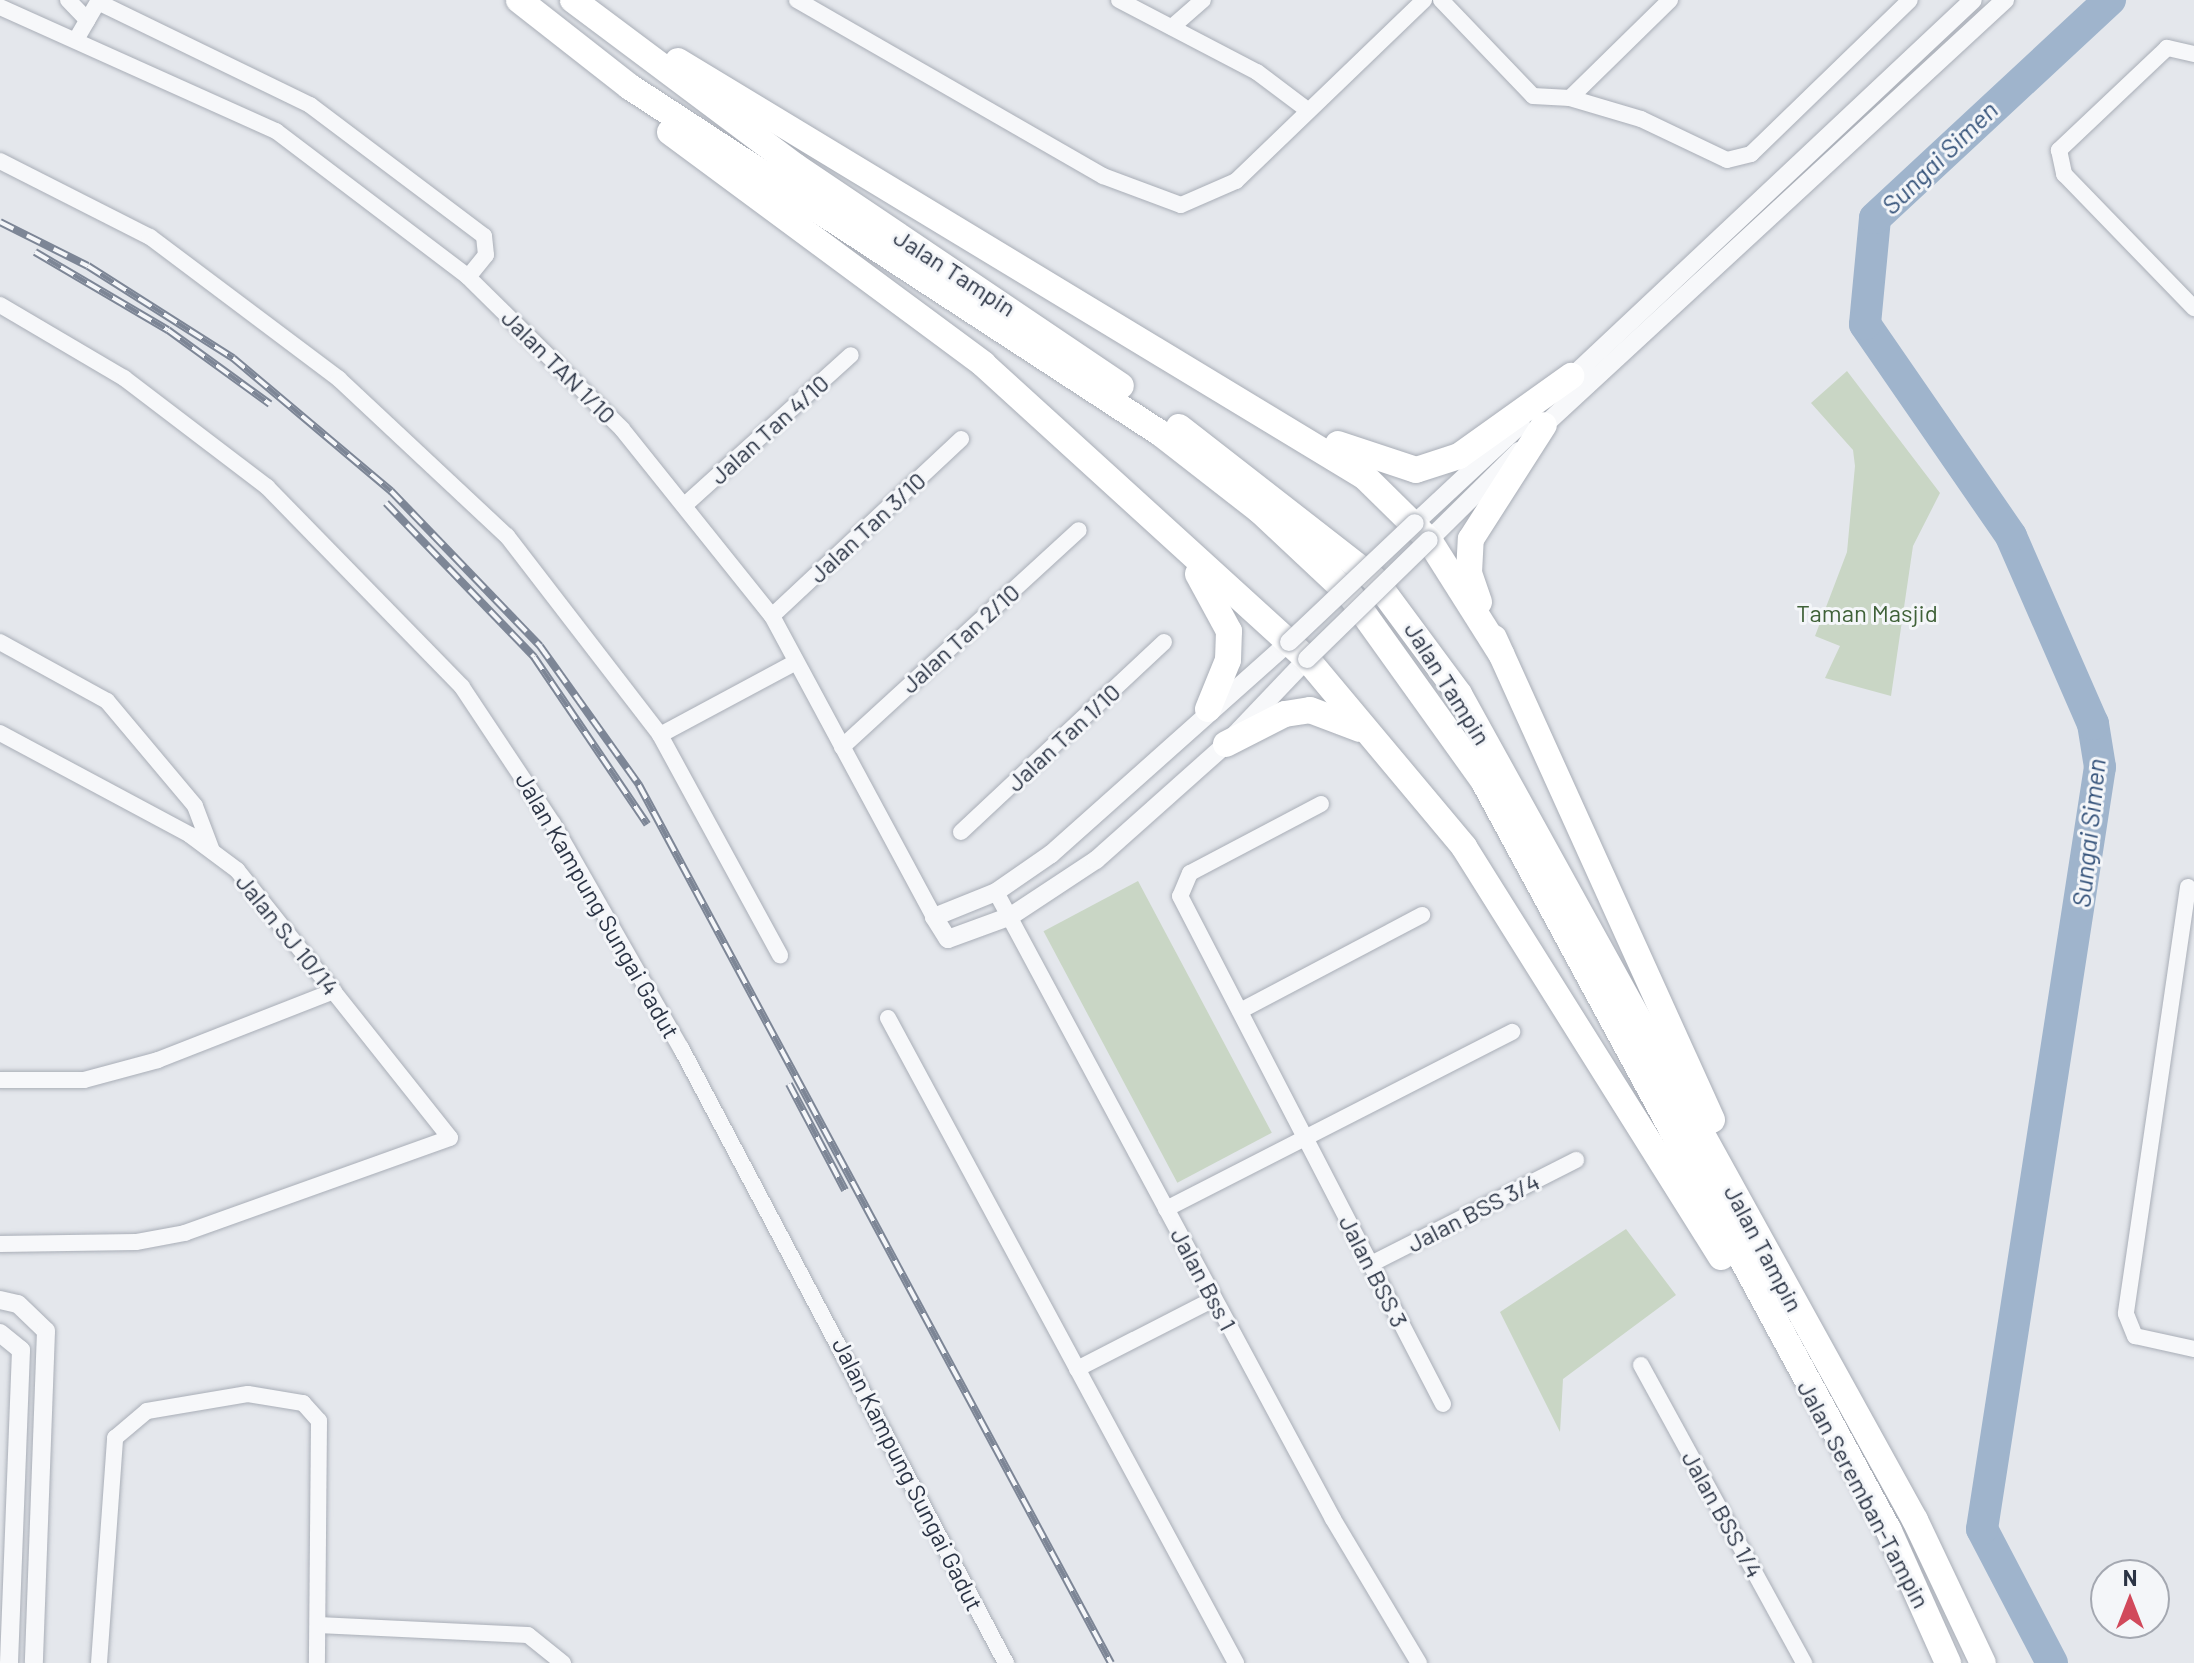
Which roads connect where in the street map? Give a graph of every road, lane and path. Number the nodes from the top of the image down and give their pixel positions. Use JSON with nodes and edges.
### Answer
{"nodes":[{"id":1,"x":68,"y":0,"type":"edge"},
{"id":2,"x":519,"y":0,"type":"edge"},
{"id":3,"x":573,"y":0,"type":"edge"},
{"id":4,"x":797,"y":0,"type":"edge"},
{"id":5,"x":1119,"y":0,"type":"edge"},
{"id":6,"x":1203,"y":0,"type":"edge"},
{"id":7,"x":1424,"y":0,"type":"edge"},
{"id":8,"x":1441,"y":0,"type":"edge"},
{"id":9,"x":1670,"y":0,"type":"edge"},
{"id":10,"x":1910,"y":0,"type":"edge"},
{"id":11,"x":1973,"y":0,"type":"edge"},
{"id":12,"x":2005,"y":0,"type":"edge"},
{"id":13,"x":99,"y":1,"type":"edge"},
{"id":14,"x":0,"y":7,"type":"edge"},
{"id":15,"x":87,"y":20,"type":"junction"},
{"id":16,"x":1172,"y":27,"type":"junction"},
{"id":17,"x":617,"y":34,"type":"junction"},
{"id":18,"x":77,"y":38,"type":"junction"},
{"id":19,"x":2194,"y":54,"type":"edge"},
{"id":20,"x":630,"y":87,"type":"junction"},
{"id":21,"x":1570,"y":98,"type":"junction"},
{"id":22,"x":1305,"y":108,"type":"junction"},
{"id":23,"x":0,"y":161,"type":"edge"},
{"id":24,"x":1783,"y":177,"type":"junction"},
{"id":25,"x":1797,"y":191,"type":"junction"},
{"id":26,"x":468,"y":277,"type":"junction"},
{"id":27,"x":0,"y":305,"type":"edge"},
{"id":28,"x":2194,"y":308,"type":"edge"},
{"id":29,"x":851,"y":355,"type":"dead end"},
{"id":30,"x":1571,"y":376,"type":"junction"},
{"id":31,"x":1259,"y":407,"type":"junction"},
{"id":32,"x":1544,"y":425,"type":"junction"},
{"id":33,"x":961,"y":439,"type":"dead end"},
{"id":34,"x":686,"y":504,"type":"junction"},
{"id":35,"x":1151,"y":515,"type":"junction"},
{"id":36,"x":1079,"y":530,"type":"dead end"},
{"id":37,"x":1422,"y":532,"type":"junction"},
{"id":38,"x":772,"y":616,"type":"junction"},
{"id":39,"x":0,"y":642,"type":"edge"},
{"id":40,"x":1164,"y":642,"type":"dead end"},
{"id":41,"x":1298,"y":650,"type":"junction"},
{"id":42,"x":1501,"y":654,"type":"junction"},
{"id":43,"x":794,"y":663,"type":"junction"},
{"id":44,"x":1208,"y":709,"type":"junction"},
{"id":45,"x":0,"y":733,"type":"edge"},
{"id":46,"x":660,"y":735,"type":"junction"},
{"id":47,"x":1376,"y":739,"type":"junction"},
{"id":48,"x":1226,"y":744,"type":"junction"},
{"id":49,"x":842,"y":747,"type":"junction"},
{"id":50,"x":1321,"y":804,"type":"dead end"},
{"id":51,"x":961,"y":832,"type":"dead end"},
{"id":52,"x":212,"y":851,"type":"junction"},
{"id":53,"x":2188,"y":887,"type":"dead end"},
{"id":54,"x":996,"y":892,"type":"junction"},
{"id":55,"x":1422,"y":915,"type":"dead end"},
{"id":56,"x":1011,"y":916,"type":"junction"},
{"id":57,"x":934,"y":917,"type":"junction"},
{"id":58,"x":780,"y":955,"type":"dead end"},
{"id":59,"x":334,"y":991,"type":"junction"},
{"id":60,"x":1240,"y":1011,"type":"junction"},
{"id":61,"x":888,"y":1018,"type":"dead end"},
{"id":62,"x":1512,"y":1032,"type":"dead end"},
{"id":63,"x":0,"y":1080,"type":"edge"},
{"id":64,"x":1305,"y":1138,"type":"junction"},
{"id":65,"x":1576,"y":1160,"type":"dead end"},
{"id":66,"x":1166,"y":1209,"type":"junction"},
{"id":67,"x":1760,"y":1240,"type":"junction"},
{"id":68,"x":0,"y":1244,"type":"edge"},
{"id":69,"x":1371,"y":1264,"type":"junction"},
{"id":70,"x":1214,"y":1299,"type":"junction"},
{"id":71,"x":0,"y":1300,"type":"edge"},
{"id":72,"x":1774,"y":1327,"type":"junction"},
{"id":73,"x":0,"y":1333,"type":"edge"},
{"id":74,"x":2194,"y":1349,"type":"edge"},
{"id":75,"x":1641,"y":1365,"type":"dead end"},
{"id":76,"x":1077,"y":1369,"type":"junction"},
{"id":77,"x":1443,"y":1404,"type":"dead end"},
{"id":78,"x":318,"y":1625,"type":"junction"},
{"id":79,"x":9,"y":1663,"type":"edge"},
{"id":80,"x":34,"y":1663,"type":"edge"},
{"id":81,"x":99,"y":1663,"type":"edge"},
{"id":82,"x":317,"y":1663,"type":"edge"},
{"id":83,"x":563,"y":1663,"type":"edge"},
{"id":84,"x":1006,"y":1663,"type":"edge"},
{"id":85,"x":1236,"y":1663,"type":"edge"},
{"id":86,"x":1419,"y":1663,"type":"edge"},
{"id":87,"x":1804,"y":1663,"type":"edge"},
{"id":88,"x":1948,"y":1663,"type":"edge"},
{"id":89,"x":1983,"y":1663,"type":"edge"}],
"edges":[{"from":1,"to":15,"type":"street"},
{"from":2,"to":20,"type":"highway","name":"Jalan Tampin"},
{"from":3,"to":17,"type":"highway","name":"Jalan Tampin"},
{"from":4,"to":22,"type":"street"},
{"from":5,"to":16,"type":"street"},
{"from":6,"to":16,"type":"street"},
{"from":7,"to":22,"type":"street"},
{"from":8,"to":21,"type":"street"},
{"from":9,"to":21,"type":"street"},
{"from":10,"to":21,"type":"street"},
{"from":11,"to":24,"type":"street"},
{"from":12,"to":25,"type":"street"},
{"from":13,"to":15,"type":"street"},
{"from":13,"to":26,"type":"street"},
{"from":14,"to":18,"type":"street","name":"Jalan TAN 1/10"},
{"from":15,"to":18,"type":"street"},
{"from":16,"to":22,"type":"street"},
{"from":17,"to":31,"type":"highway"},
{"from":17,"to":67,"type":"highway","name":"Jalan Tampin"},
{"from":18,"to":26,"type":"street","name":"Jalan TAN 1/10"},
{"from":19,"to":28,"type":"street"},
{"from":20,"to":35,"type":"highway"},
{"from":20,"to":72,"type":"highway","name":"Jalan Tampin"},
{"from":23,"to":46,"type":"street"},
{"from":24,"to":25,"type":"street"},
{"from":24,"to":30,"type":"street"},
{"from":25,"to":32,"type":"street"},
{"from":26,"to":34,"type":"street","name":"Jalan TAN 1/10"},
{"from":27,"to":84,"type":"street","name":"Jalan Kampung Sungai Gadut"},
{"from":29,"to":34,"type":"street","name":"Jalan Tan 4/10"},
{"from":30,"to":31,"type":"highway"},
{"from":30,"to":37,"type":"street"},
{"from":31,"to":37,"type":"highway"},
{"from":32,"to":37,"type":"street"},
{"from":32,"to":42,"type":"highway"},
{"from":33,"to":38,"type":"street","name":"Jalan Tan 3/10"},
{"from":34,"to":38,"type":"street","name":"Jalan TAN 1/10"},
{"from":35,"to":41,"type":"highway"},
{"from":35,"to":44,"type":"highway"},
{"from":36,"to":49,"type":"street","name":"Jalan Tan 2/10"},
{"from":37,"to":41,"type":"street","bridge":true},
{"from":37,"to":42,"type":"highway"},
{"from":38,"to":43,"type":"street","name":"Jalan TAN 1/10"},
{"from":39,"to":52,"type":"street"},
{"from":40,"to":51,"type":"street","name":"Jalan Tan 1/10"},
{"from":41,"to":44,"type":"street"},
{"from":41,"to":47,"type":"highway"},
{"from":41,"to":48,"type":"street"},
{"from":42,"to":67,"type":"highway"},
{"from":43,"to":46,"type":"street"},
{"from":43,"to":49,"type":"street","name":"Jalan TAN 1/10"},
{"from":44,"to":54,"type":"street"},
{"from":45,"to":52,"type":"street","name":"Jalan SJ 10/14"},
{"from":46,"to":58,"type":"street"},
{"from":47,"to":48,"type":"highway"},
{"from":47,"to":72,"type":"highway"},
{"from":48,"to":56,"type":"street"},
{"from":49,"to":57,"type":"street","name":"Jalan TAN 1/10"},
{"from":50,"to":60,"type":"street","name":"Jalan BSS 3"},
{"from":52,"to":59,"type":"street","name":"Jalan SJ 10/14"},
{"from":53,"to":74,"type":"street"},
{"from":54,"to":56,"type":"street","name":"Jalan Bss 1"},
{"from":54,"to":57,"type":"street"},
{"from":55,"to":60,"type":"street"},
{"from":56,"to":57,"type":"street"},
{"from":56,"to":66,"type":"street","name":"Jalan Bss 1"},
{"from":59,"to":63,"type":"street"},
{"from":59,"to":68,"type":"street","name":"Jalan SJ 10/14"},
{"from":60,"to":64,"type":"street","name":"Jalan BSS 3"},
{"from":61,"to":76,"type":"street"},
{"from":62,"to":64,"type":"street"},
{"from":64,"to":66,"type":"street"},
{"from":64,"to":69,"type":"street","name":"Jalan BSS 3"},
{"from":65,"to":69,"type":"street","name":"Jalan BSS 3/4"},
{"from":66,"to":70,"type":"street","name":"Jalan Bss 1"},
{"from":67,"to":89,"type":"highway","name":"Jalan Tampin"},
{"from":69,"to":77,"type":"street","name":"Jalan BSS 3"},
{"from":70,"to":76,"type":"street"},
{"from":70,"to":86,"type":"street","name":"Jalan Bss 1"},
{"from":71,"to":80,"type":"street"},
{"from":72,"to":88,"type":"highway","name":"Jalan Seremban-Tampin"},
{"from":73,"to":79,"type":"street"},
{"from":75,"to":87,"type":"street","name":"Jalan BSS 1/4"},
{"from":76,"to":85,"type":"street"},
{"from":78,"to":81,"type":"street"},
{"from":78,"to":82,"type":"street"},
{"from":78,"to":83,"type":"street"}]}
